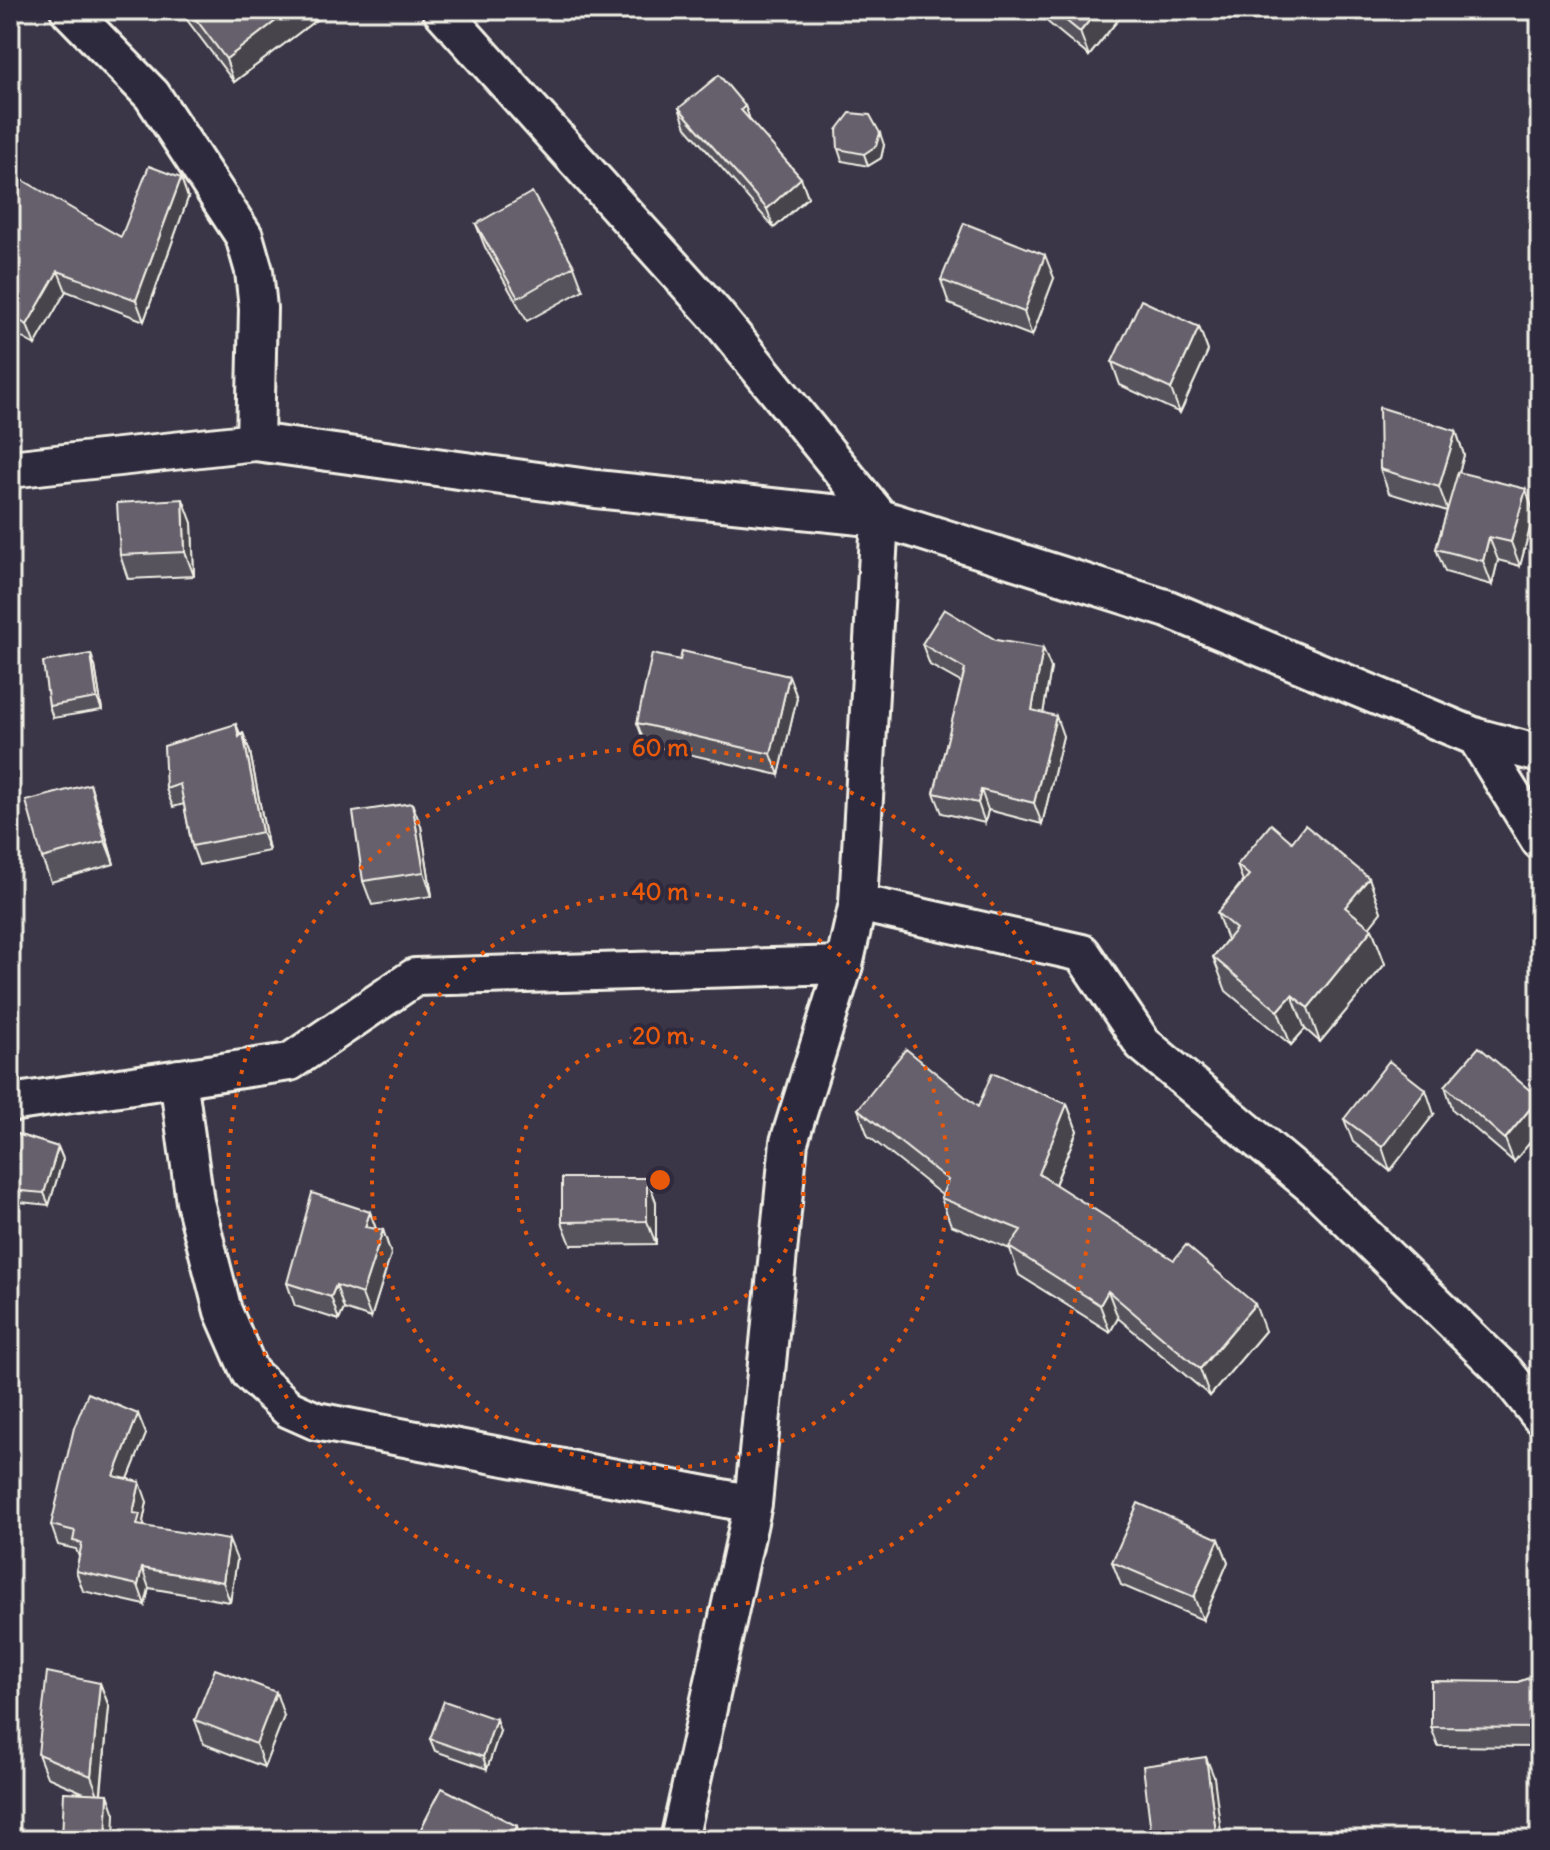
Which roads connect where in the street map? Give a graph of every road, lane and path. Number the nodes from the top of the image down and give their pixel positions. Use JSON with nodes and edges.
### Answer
{"nodes":[{"id":1,"x":69,"y":10,"type":"edge"},
{"id":2,"x":441,"y":10,"type":"edge"},
{"id":3,"x":255,"y":442,"type":"junction"},
{"id":4,"x":10,"y":469,"type":"edge"},
{"id":5,"x":880,"y":518,"type":"junction"},
{"id":6,"x":1476,"y":737,"type":"junction"},
{"id":7,"x":1540,"y":754,"type":"edge"},
{"id":8,"x":1540,"y":841,"type":"edge"},
{"id":9,"x":858,"y":903,"type":"junction"},
{"id":10,"x":844,"y":965,"type":"junction"},
{"id":11,"x":178,"y":1078,"type":"junction"},
{"id":12,"x":10,"y":1103,"type":"edge"},
{"id":13,"x":1540,"y":1416,"type":"edge"},
{"id":14,"x":753,"y":1504,"type":"junction"},
{"id":15,"x":679,"y":1840,"type":"edge"}],
"edges":[{"from":1,"to":3,"type":"street"},
{"from":2,"to":5,"type":"street"},
{"from":3,"to":4,"type":"street"},
{"from":3,"to":5,"type":"street"},
{"from":5,"to":6,"type":"street"},
{"from":5,"to":9,"type":"street"},
{"from":6,"to":7,"type":"street"},
{"from":6,"to":8,"type":"street"},
{"from":9,"to":10,"type":"street"},
{"from":9,"to":13,"type":"street"},
{"from":10,"to":11,"type":"street"},
{"from":10,"to":14,"type":"street"},
{"from":11,"to":12,"type":"street"},
{"from":11,"to":14,"type":"street"},
{"from":14,"to":15,"type":"street"}]}
